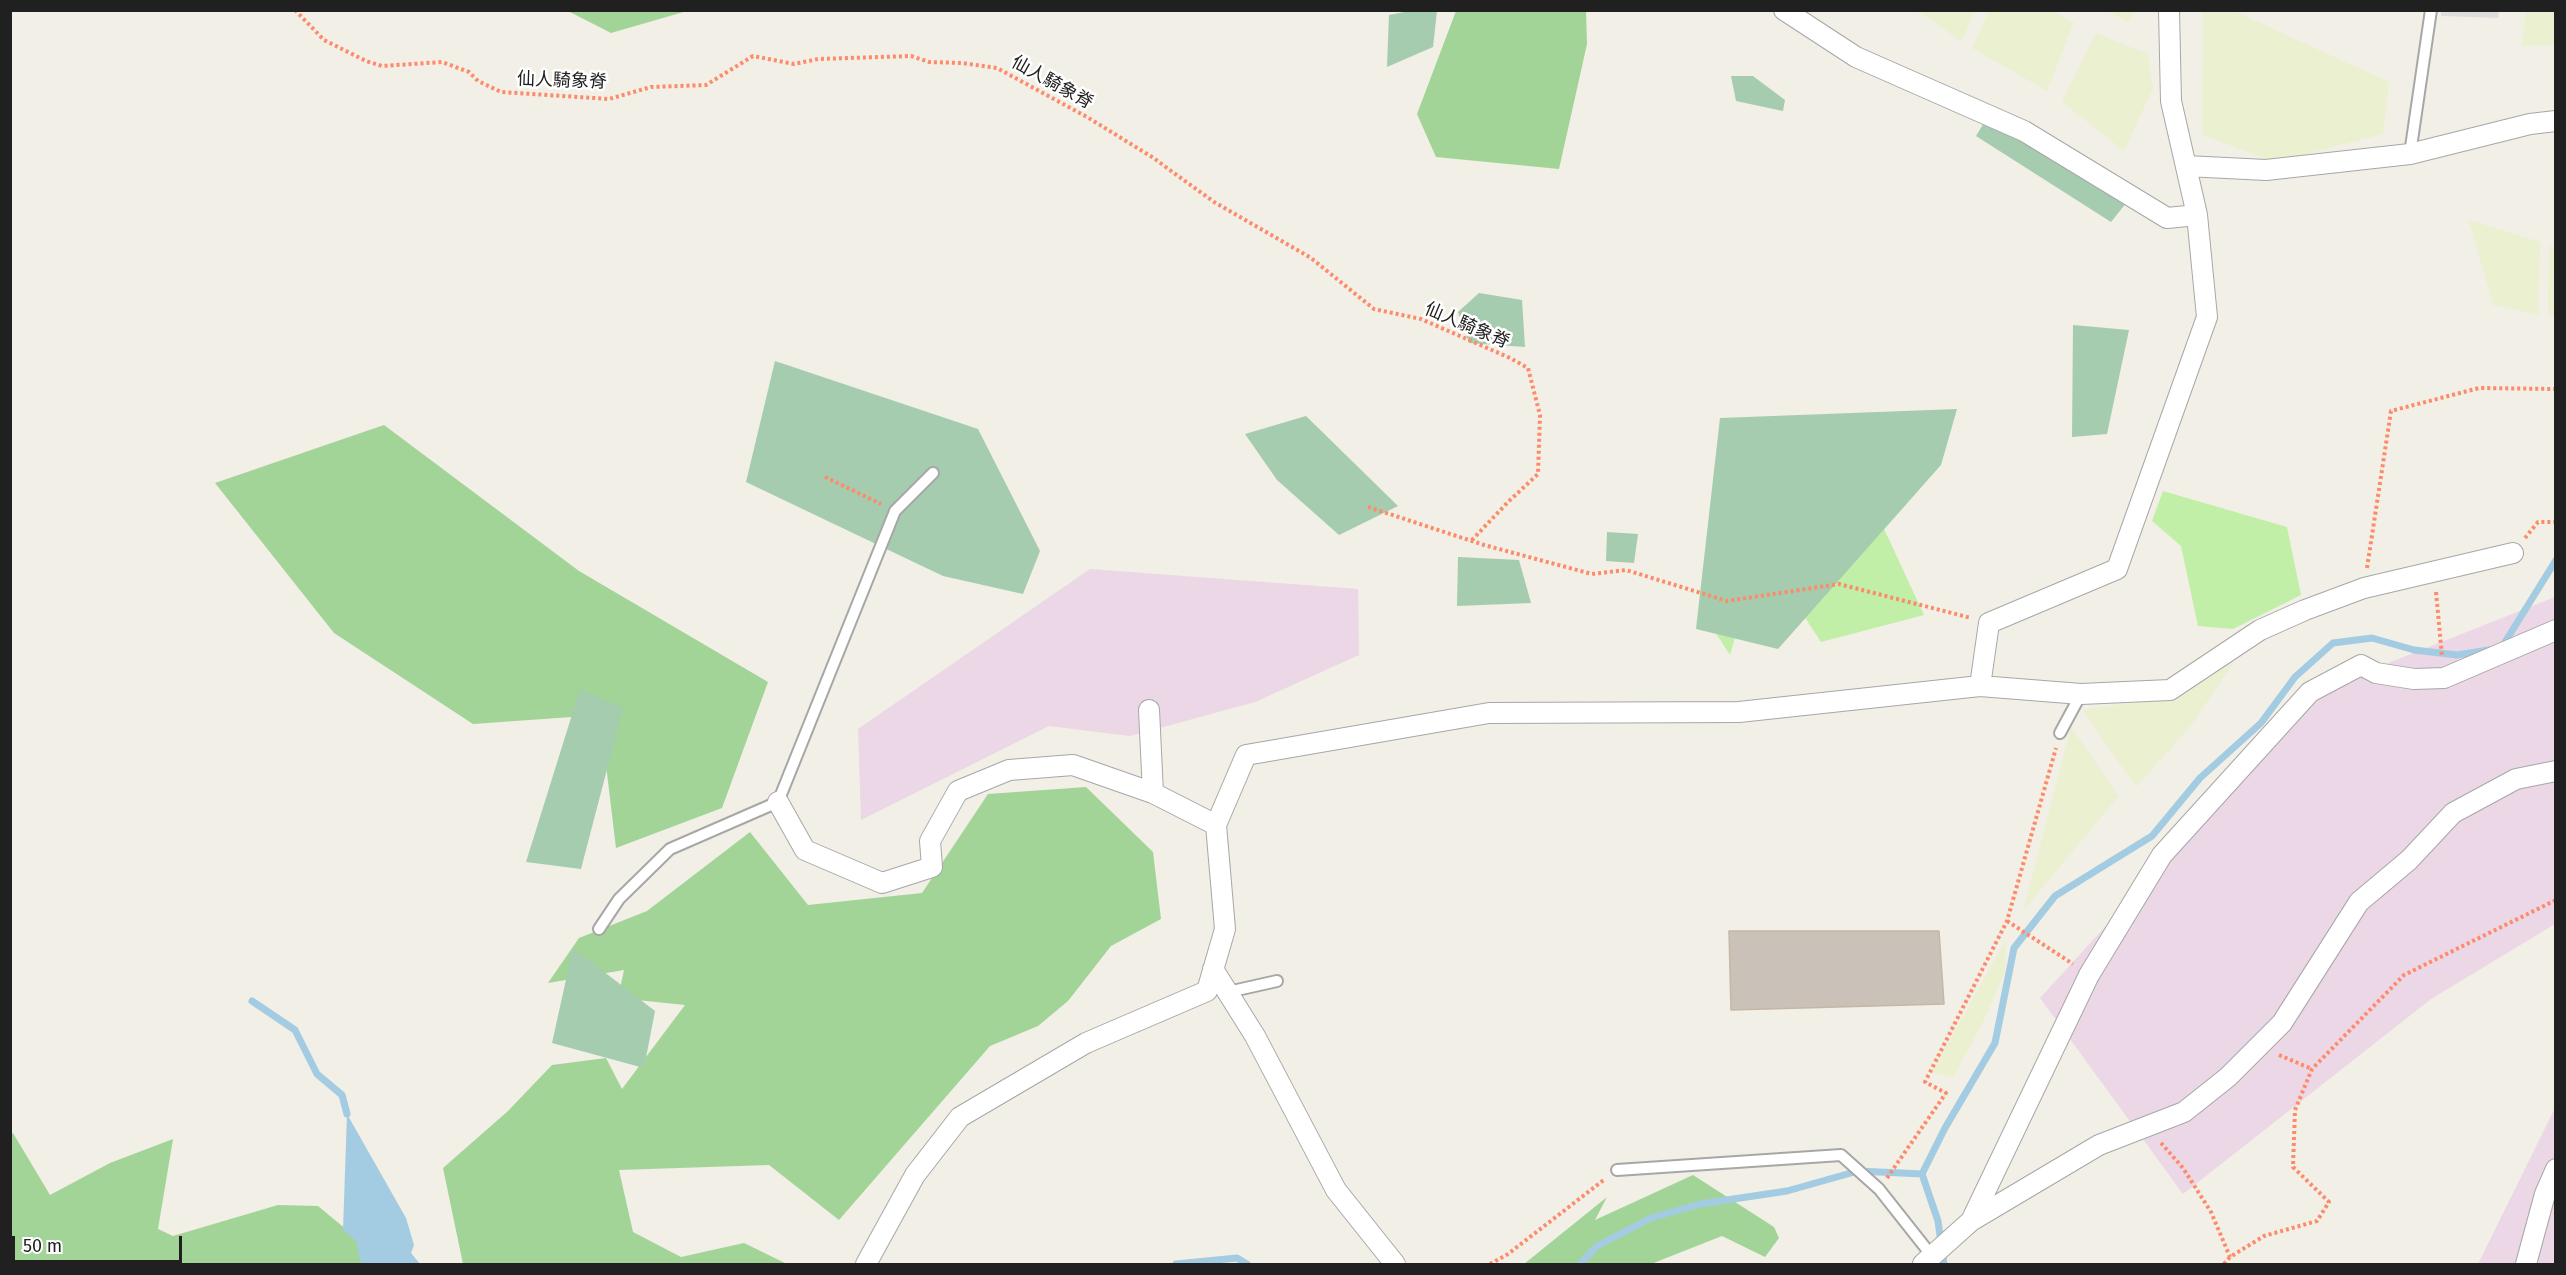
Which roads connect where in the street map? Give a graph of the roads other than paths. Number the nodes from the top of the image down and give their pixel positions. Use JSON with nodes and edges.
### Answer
{"nodes":[{"id":1,"x":1785,"y":10,"type":"edge"},
{"id":2,"x":2169,"y":10,"type":"edge"},
{"id":3,"x":2431,"y":10,"type":"edge"},
{"id":4,"x":2556,"y":121,"type":"edge"},
{"id":5,"x":2410,"y":154,"type":"junction"},
{"id":6,"x":2186,"y":166,"type":"junction"},
{"id":7,"x":2197,"y":215,"type":"junction"},
{"id":8,"x":933,"y":473,"type":"dead end"},
{"id":9,"x":2512,"y":553,"type":"road end"},
{"id":10,"x":2556,"y":630,"type":"edge"},
{"id":11,"x":1980,"y":686,"type":"junction"},
{"id":12,"x":2081,"y":694,"type":"junction"},
{"id":13,"x":1149,"y":710,"type":"dead end"},
{"id":14,"x":2060,"y":733,"type":"road end"},
{"id":15,"x":2556,"y":771,"type":"edge"},
{"id":16,"x":1153,"y":793,"type":"junction"},
{"id":17,"x":778,"y":802,"type":"junction"},
{"id":18,"x":1216,"y":825,"type":"junction"},
{"id":19,"x":599,"y":929,"type":"dead end"},
{"id":20,"x":1214,"y":969,"type":"junction"},
{"id":21,"x":1277,"y":981,"type":"dead end"},
{"id":22,"x":1227,"y":992,"type":"junction"},
{"id":23,"x":2556,"y":1169,"type":"edge"},
{"id":24,"x":1617,"y":1170,"type":"road end"},
{"id":25,"x":1971,"y":1221,"type":"junction"},
{"id":26,"x":1928,"y":1260,"type":"edge"},
{"id":27,"x":866,"y":1264,"type":"edge"},
{"id":28,"x":1395,"y":1264,"type":"edge"},
{"id":29,"x":2526,"y":1264,"type":"edge"}],
"edges":[{"from":1,"to":7,"type":"street"},
{"from":2,"to":6,"type":"street"},
{"from":3,"to":5,"type":"lane"},
{"from":4,"to":5,"type":"street"},
{"from":5,"to":6,"type":"street"},
{"from":6,"to":7,"type":"street"},
{"from":7,"to":11,"type":"street"},
{"from":8,"to":17,"type":"lane"},
{"from":9,"to":12,"type":"street"},
{"from":10,"to":25,"type":"street"},
{"from":11,"to":12,"type":"street"},
{"from":11,"to":18,"type":"street"},
{"from":12,"to":14,"type":"lane"},
{"from":13,"to":16,"type":"street"},
{"from":15,"to":25,"type":"street"},
{"from":16,"to":17,"type":"street"},
{"from":16,"to":18,"type":"street"},
{"from":17,"to":19,"type":"lane"},
{"from":18,"to":20,"type":"street"},
{"from":20,"to":22,"type":"street"},
{"from":20,"to":27,"type":"street"},
{"from":21,"to":22,"type":"lane"},
{"from":22,"to":28,"type":"street"},
{"from":23,"to":29,"type":"street"},
{"from":24,"to":26,"type":"lane"},
{"from":25,"to":26,"type":"street"}]}
